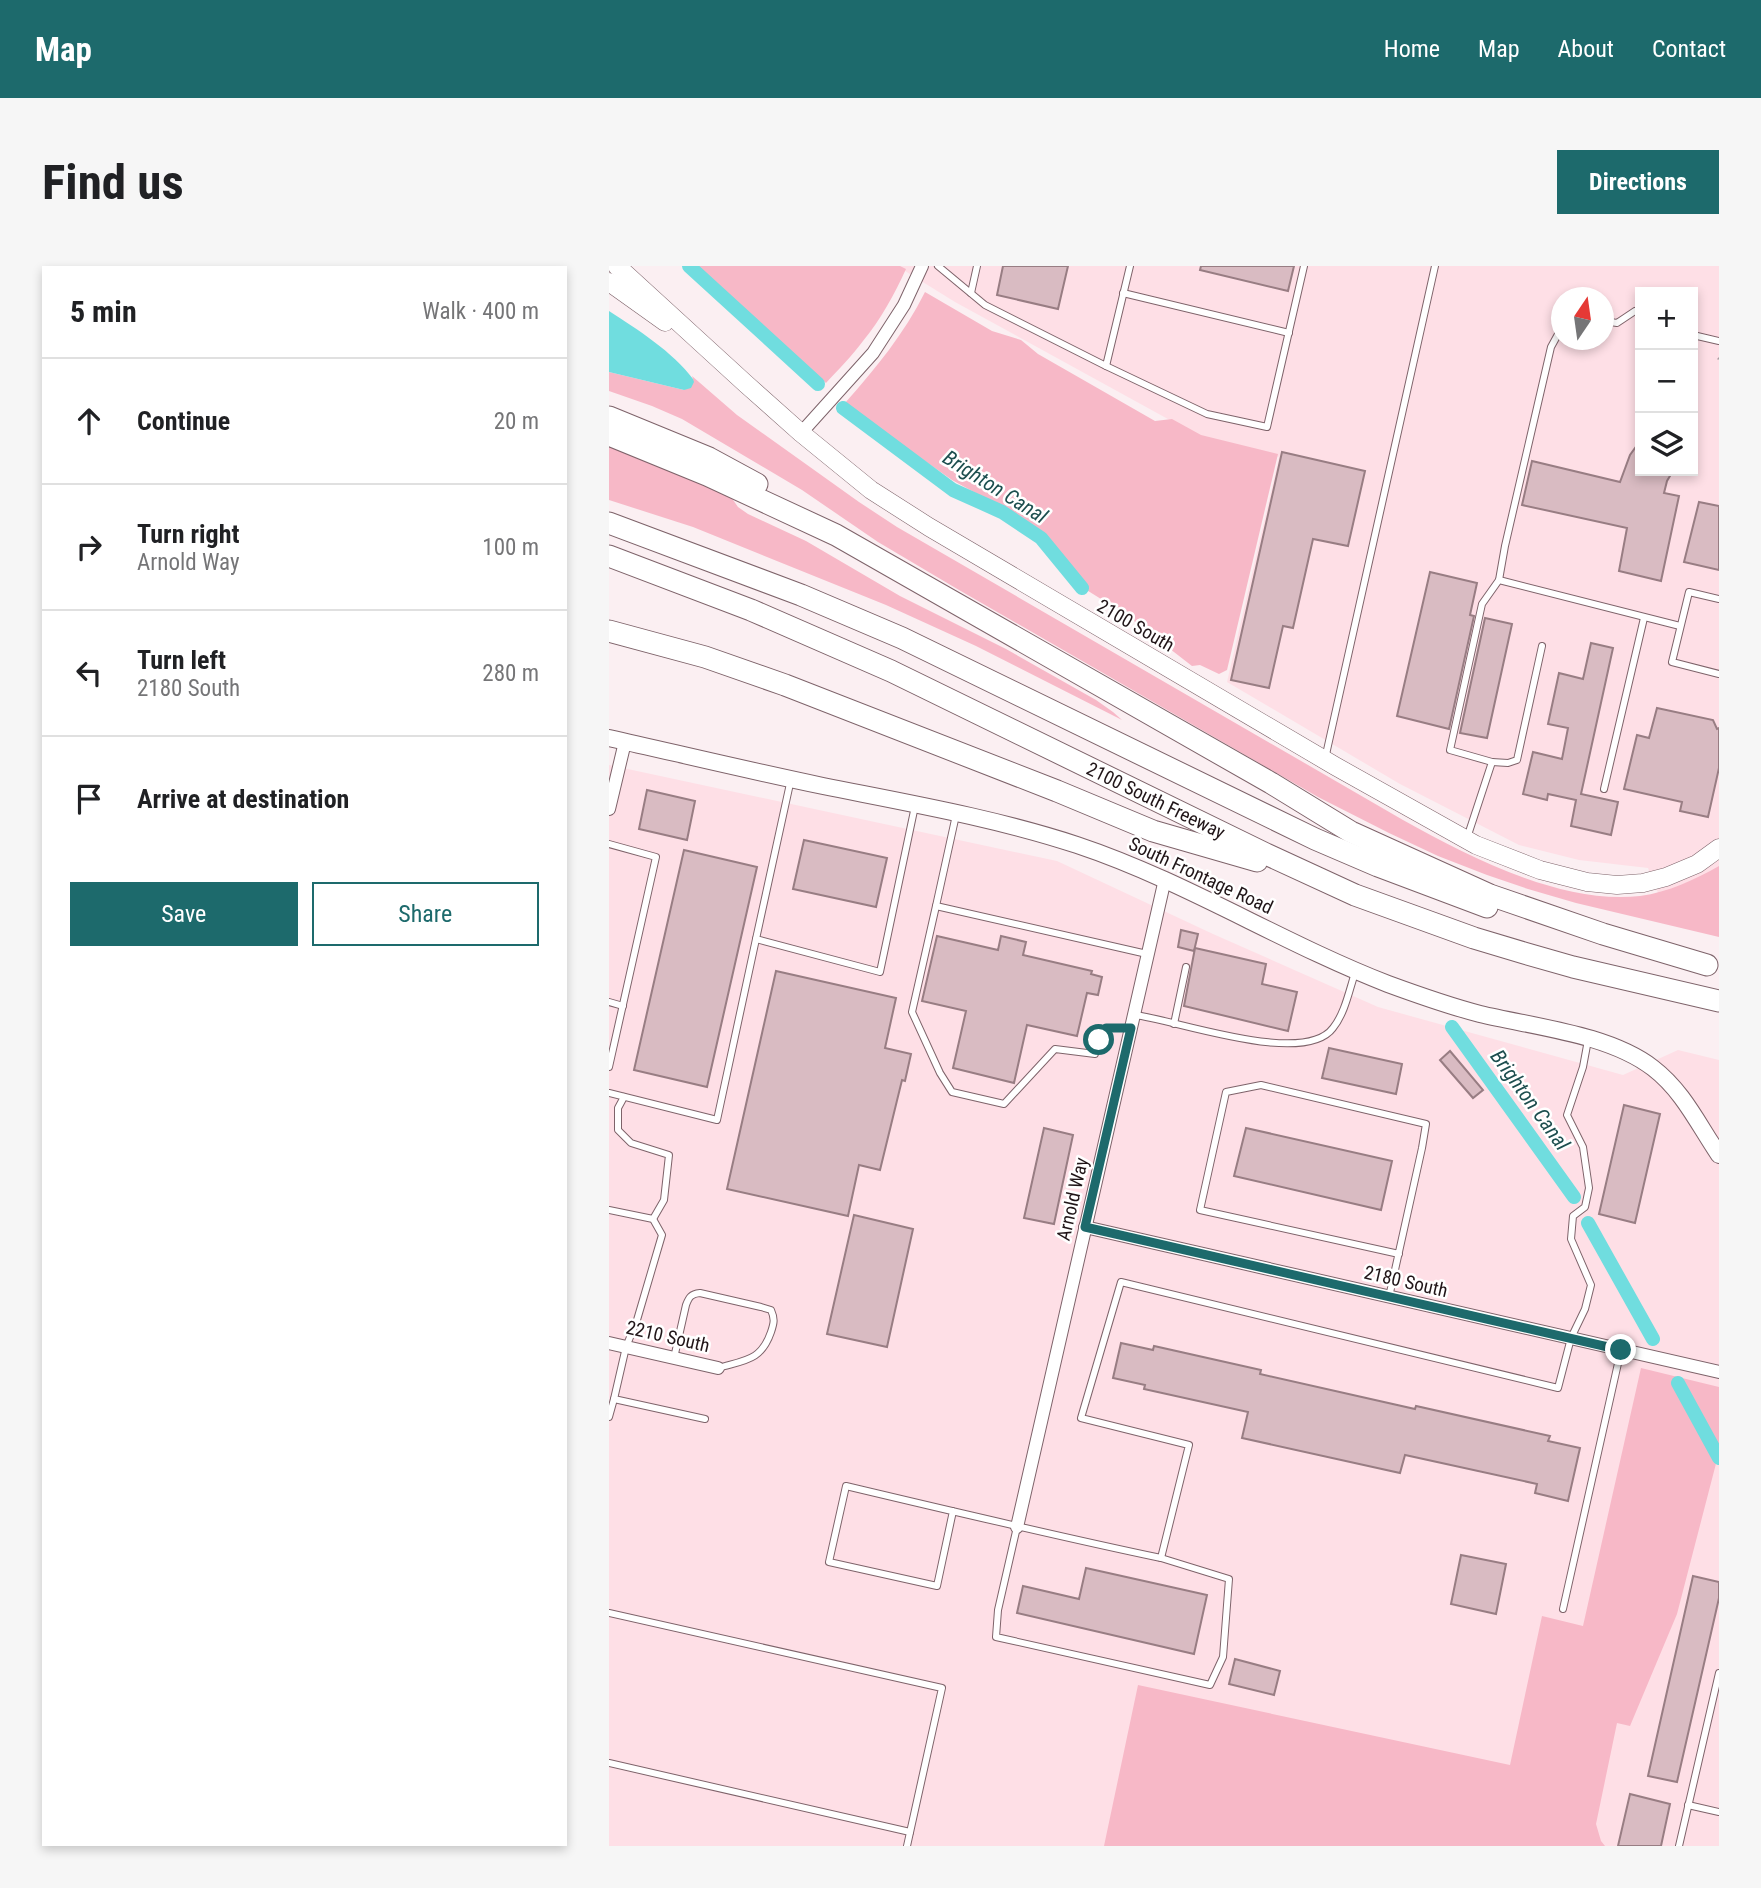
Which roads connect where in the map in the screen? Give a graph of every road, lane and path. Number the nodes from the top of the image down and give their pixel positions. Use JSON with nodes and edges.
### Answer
{"nodes":[{"id":1,"x":617,"y":266,"type":"edge"},
{"id":2,"x":922,"y":266,"type":"edge"},
{"id":3,"x":938,"y":266,"type":"edge"},
{"id":4,"x":977,"y":266,"type":"edge"},
{"id":5,"x":1130,"y":266,"type":"edge"},
{"id":6,"x":1304,"y":266,"type":"edge"},
{"id":7,"x":1435,"y":266,"type":"edge"},
{"id":8,"x":609,"y":282,"type":"edge"},
{"id":9,"x":971,"y":293,"type":"junction"},
{"id":10,"x":1123,"y":293,"type":"junction"},
{"id":11,"x":1635,"y":311,"type":"edge"},
{"id":12,"x":1614,"y":323,"type":"edge"},
{"id":13,"x":1289,"y":333,"type":"junction"},
{"id":14,"x":1698,"y":336,"type":"edge"},
{"id":15,"x":1719,"y":341,"type":"edge"},
{"id":16,"x":1551,"y":347,"type":"edge"},
{"id":17,"x":1106,"y":366,"type":"junction"},
{"id":18,"x":746,"y":384,"type":"junction"},
{"id":19,"x":609,"y":417,"type":"edge"},
{"id":20,"x":801,"y":433,"type":"junction"},
{"id":21,"x":609,"y":435,"type":"edge"},
{"id":22,"x":609,"y":523,"type":"edge"},
{"id":23,"x":836,"y":534,"type":"junction"},
{"id":24,"x":609,"y":556,"type":"edge"},
{"id":25,"x":1499,"y":580,"type":"junction"},
{"id":26,"x":1719,"y":599,"type":"edge"},
{"id":27,"x":1644,"y":618,"type":"junction"},
{"id":28,"x":1680,"y":626,"type":"junction"},
{"id":29,"x":609,"y":631,"type":"edge"},
{"id":30,"x":1542,"y":646,"type":"dead end"},
{"id":31,"x":1719,"y":674,"type":"edge"},
{"id":32,"x":617,"y":740,"type":"edge"},
{"id":33,"x":1325,"y":761,"type":"junction"},
{"id":34,"x":1492,"y":762,"type":"junction"},
{"id":35,"x":791,"y":779,"type":"junction"},
{"id":36,"x":1604,"y":789,"type":"dead end"},
{"id":37,"x":915,"y":804,"type":"junction"},
{"id":38,"x":609,"y":806,"type":"edge"},
{"id":39,"x":956,"y":813,"type":"junction"},
{"id":40,"x":1466,"y":840,"type":"junction"},
{"id":41,"x":609,"y":845,"type":"edge"},
{"id":42,"x":1719,"y":848,"type":"edge"},
{"id":43,"x":1165,"y":879,"type":"junction"},
{"id":44,"x":1355,"y":895,"type":"junction"},
{"id":45,"x":936,"y":906,"type":"junction"},
{"id":46,"x":756,"y":940,"type":"junction"},
{"id":47,"x":1147,"y":954,"type":"junction"},
{"id":48,"x":1713,"y":966,"type":"edge"},
{"id":49,"x":1186,"y":967,"type":"dead end"},
{"id":50,"x":1356,"y":971,"type":"junction"},
{"id":51,"x":1719,"y":1001,"type":"edge"},
{"id":52,"x":609,"y":1002,"type":"edge"},
{"id":53,"x":623,"y":1006,"type":"junction"},
{"id":54,"x":1134,"y":1015,"type":"junction"},
{"id":55,"x":1174,"y":1024,"type":"junction"},
{"id":56,"x":1131,"y":1028,"type":"junction"},
{"id":57,"x":1589,"y":1038,"type":"junction"},
{"id":58,"x":609,"y":1067,"type":"edge"},
{"id":59,"x":609,"y":1093,"type":"edge"},
{"id":60,"x":624,"y":1097,"type":"junction"},
{"id":61,"x":1719,"y":1154,"type":"edge"},
{"id":62,"x":609,"y":1210,"type":"edge"},
{"id":63,"x":653,"y":1219,"type":"junction"},
{"id":64,"x":1085,"y":1227,"type":"junction"},
{"id":65,"x":1399,"y":1254,"type":"junction"},
{"id":66,"x":1389,"y":1297,"type":"junction"},
{"id":67,"x":1571,"y":1338,"type":"junction"},
{"id":68,"x":609,"y":1343,"type":"edge"},
{"id":69,"x":626,"y":1347,"type":"junction"},
{"id":70,"x":1621,"y":1350,"type":"junction"},
{"id":71,"x":674,"y":1358,"type":"junction"},
{"id":72,"x":718,"y":1368,"type":"joint"},
{"id":73,"x":1719,"y":1373,"type":"edge"},
{"id":74,"x":614,"y":1399,"type":"junction"},
{"id":75,"x":609,"y":1417,"type":"edge"},
{"id":76,"x":705,"y":1419,"type":"dead end"},
{"id":77,"x":953,"y":1511,"type":"junction"},
{"id":78,"x":1017,"y":1527,"type":"junction"},
{"id":79,"x":1161,"y":1558,"type":"junction"},
{"id":80,"x":1563,"y":1609,"type":"dead end"},
{"id":81,"x":609,"y":1613,"type":"edge"},
{"id":82,"x":1719,"y":1673,"type":"edge"},
{"id":83,"x":1710,"y":1714,"type":"junction"},
{"id":84,"x":1719,"y":1716,"type":"edge"},
{"id":85,"x":609,"y":1763,"type":"edge"},
{"id":86,"x":1688,"y":1805,"type":"junction"},
{"id":87,"x":1719,"y":1812,"type":"edge"},
{"id":88,"x":910,"y":1832,"type":"junction"},
{"id":89,"x":907,"y":1846,"type":"edge"},
{"id":90,"x":1679,"y":1846,"type":"edge"}],
"edges":[{"from":1,"to":18,"type":"main road","name":"2100 South"},
{"from":2,"to":20,"type":"street"},
{"from":3,"to":9,"type":"lane"},
{"from":4,"to":9,"type":"lane"},
{"from":5,"to":10,"type":"lane"},
{"from":6,"to":13,"type":"lane"},
{"from":7,"to":33,"type":"lane"},
{"from":8,"to":18,"type":"main road"},
{"from":9,"to":17,"type":"lane"},
{"from":10,"to":13,"type":"lane"},
{"from":10,"to":17,"type":"lane"},
{"from":11,"to":12,"type":"lane"},
{"from":13,"to":17,"type":"lane"},
{"from":14,"to":15,"type":"lane"},
{"from":16,"to":25,"type":"lane"},
{"from":18,"to":20,"type":"main road","name":"2100 South"},
{"from":19,"to":23,"type":"highway"},
{"from":20,"to":33,"type":"main road","name":"2100 South"},
{"from":21,"to":23,"type":"highway"},
{"from":22,"to":48,"type":"highway","name":"2100 South Freeway"},
{"from":23,"to":48,"type":"highway"},
{"from":24,"to":44,"type":"highway","name":"2100 South Freeway"},
{"from":25,"to":27,"type":"lane"},
{"from":25,"to":34,"type":"lane"},
{"from":26,"to":28,"type":"lane"},
{"from":27,"to":28,"type":"lane"},
{"from":27,"to":36,"type":"lane"},
{"from":28,"to":31,"type":"lane"},
{"from":29,"to":44,"type":"highway"},
{"from":30,"to":34,"type":"lane"},
{"from":32,"to":35,"type":"street","name":"South Frontage Road"},
{"from":32,"to":38,"type":"street"},
{"from":33,"to":40,"type":"main road","name":"2100 South"},
{"from":34,"to":40,"type":"lane"},
{"from":35,"to":37,"type":"street","name":"South Frontage Road"},
{"from":35,"to":46,"type":"lane"},
{"from":37,"to":39,"type":"street","name":"South Frontage Road"},
{"from":37,"to":46,"type":"lane"},
{"from":39,"to":43,"type":"street","name":"South Frontage Road"},
{"from":39,"to":45,"type":"lane"},
{"from":40,"to":42,"type":"main road","name":"2100 South"},
{"from":41,"to":53,"type":"lane"},
{"from":43,"to":47,"type":"street","name":"Arnold Way"},
{"from":43,"to":50,"type":"street","name":"South Frontage Road"},
{"from":44,"to":51,"type":"highway","name":"2100 South Freeway"},
{"from":45,"to":47,"type":"lane"},
{"from":45,"to":56,"type":"lane"},
{"from":46,"to":60,"type":"lane"},
{"from":47,"to":54,"type":"street","name":"Arnold Way"},
{"from":49,"to":55,"type":"lane"},
{"from":50,"to":55,"type":"lane"},
{"from":50,"to":57,"type":"street","name":"South Frontage Road"},
{"from":52,"to":53,"type":"lane"},
{"from":53,"to":58,"type":"lane"},
{"from":54,"to":55,"type":"lane"},
{"from":54,"to":56,"type":"street","name":"Arnold Way"},
{"from":56,"to":64,"type":"street","name":"Arnold Way"},
{"from":57,"to":61,"type":"street","name":"South Frontage Road"},
{"from":57,"to":67,"type":"lane"},
{"from":59,"to":60,"type":"lane"},
{"from":60,"to":63,"type":"lane"},
{"from":62,"to":63,"type":"lane"},
{"from":63,"to":69,"type":"lane"},
{"from":64,"to":66,"type":"street","name":"2180 South"},
{"from":64,"to":78,"type":"street","name":"Arnold Way"},
{"from":65,"to":65,"type":"lane"},
{"from":65,"to":66,"type":"lane"},
{"from":66,"to":67,"type":"street","name":"2180 South"},
{"from":67,"to":70,"type":"street","name":"2180 South"},
{"from":67,"to":79,"type":"lane"},
{"from":68,"to":69,"type":"street","name":"2210 South"},
{"from":69,"to":71,"type":"street","name":"2210 South"},
{"from":69,"to":74,"type":"lane"},
{"from":70,"to":73,"type":"street","name":"2180 South"},
{"from":70,"to":80,"type":"lane"},
{"from":71,"to":72,"type":"street","name":"2210 South"},
{"from":71,"to":72,"type":"lane"},
{"from":74,"to":75,"type":"lane"},
{"from":74,"to":76,"type":"lane"},
{"from":77,"to":77,"type":"lane"},
{"from":77,"to":78,"type":"lane"},
{"from":78,"to":79,"type":"lane"},
{"from":78,"to":79,"type":"lane"},
{"from":81,"to":88,"type":"lane"},
{"from":82,"to":83,"type":"lane"},
{"from":83,"to":84,"type":"lane"},
{"from":83,"to":86,"type":"lane"},
{"from":85,"to":88,"type":"lane"},
{"from":86,"to":87,"type":"lane"},
{"from":86,"to":90,"type":"lane"},
{"from":88,"to":89,"type":"lane"}]}
